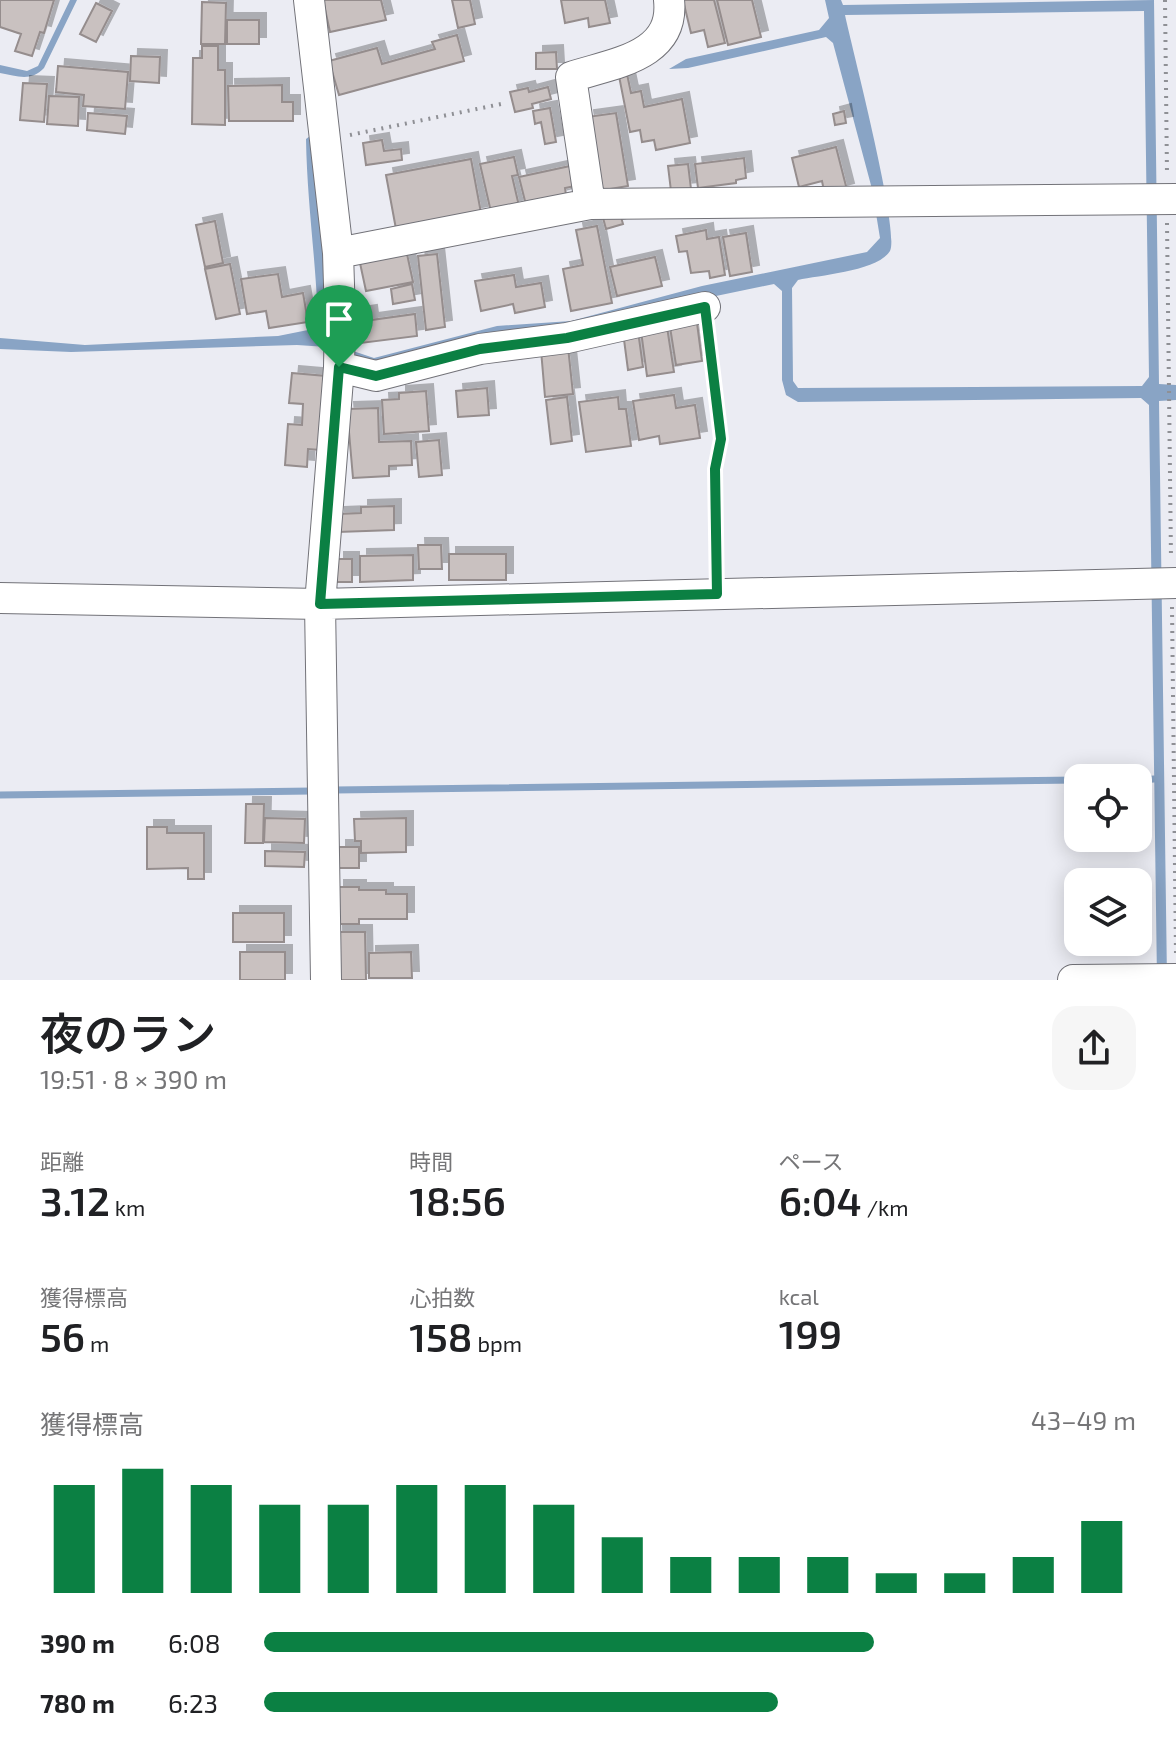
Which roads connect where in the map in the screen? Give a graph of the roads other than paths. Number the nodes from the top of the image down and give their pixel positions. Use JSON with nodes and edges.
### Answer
{"nodes":[{"id":1,"x":309,"y":0,"type":"edge"},
{"id":2,"x":669,"y":0,"type":"edge"},
{"id":3,"x":1160,"y":199,"type":"edge"},
{"id":4,"x":590,"y":204,"type":"junction"},
{"id":5,"x":338,"y":253,"type":"junction"},
{"id":6,"x":705,"y":307,"type":"road end"},
{"id":7,"x":339,"y":354,"type":"junction"},
{"id":8,"x":1165,"y":583,"type":"edge"},
{"id":9,"x":0,"y":598,"type":"edge"},
{"id":10,"x":320,"y":604,"type":"junction"},
{"id":11,"x":1151,"y":979,"type":"edge"},
{"id":12,"x":1170,"y":979,"type":"edge"},
{"id":13,"x":1176,"y":979,"type":"edge"},
{"id":14,"x":326,"y":980,"type":"edge"},
{"id":15,"x":1073,"y":980,"type":"edge"}],
"edges":[{"from":1,"to":5,"type":"street"},
{"from":2,"to":4,"type":"street"},
{"from":3,"to":4,"type":"street"},
{"from":4,"to":5,"type":"street"},
{"from":5,"to":7,"type":"street"},
{"from":6,"to":7,"type":"street"},
{"from":7,"to":10,"type":"street"},
{"from":8,"to":10,"type":"street"},
{"from":9,"to":10,"type":"street"},
{"from":10,"to":14,"type":"street"},
{"from":11,"to":12,"type":"street"},
{"from":11,"to":15,"type":"street"},
{"from":12,"to":13,"type":"street"}]}
